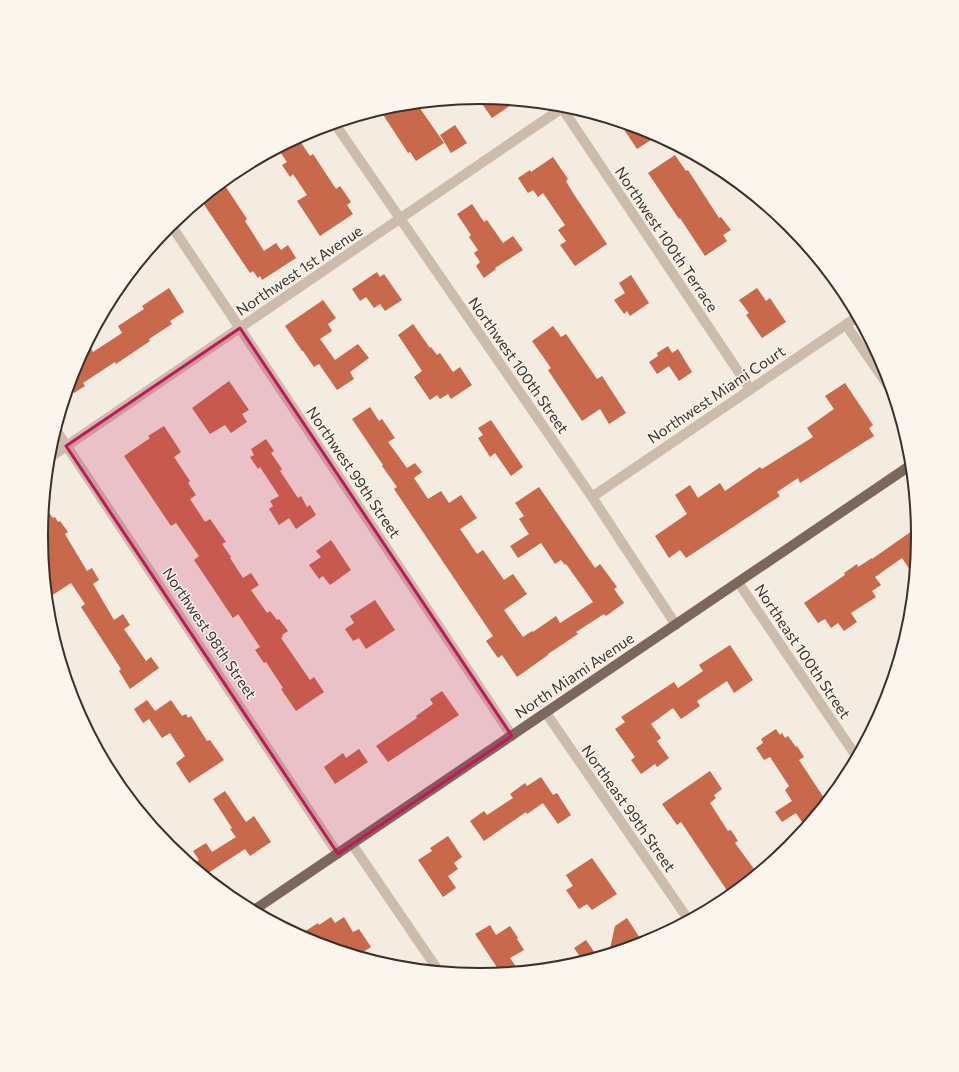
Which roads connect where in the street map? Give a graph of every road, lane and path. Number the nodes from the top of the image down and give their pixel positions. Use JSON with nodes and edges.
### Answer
{"nodes":[{"id":1,"x":556,"y":111,"type":"edge"},
{"id":2,"x":566,"y":114,"type":"edge"},
{"id":3,"x":338,"y":128,"type":"edge"},
{"id":4,"x":400,"y":220,"type":"junction"},
{"id":5,"x":175,"y":230,"type":"edge"},
{"id":6,"x":853,"y":320,"type":"edge"},
{"id":7,"x":846,"y":325,"type":"junction"},
{"id":8,"x":240,"y":328,"type":"junction"},
{"id":9,"x":878,"y":372,"type":"edge"},
{"id":10,"x":750,"y":389,"type":"junction"},
{"id":11,"x":60,"y":436,"type":"edge"},
{"id":12,"x":66,"y":446,"type":"junction"},
{"id":13,"x":56,"y":453,"type":"edge"},
{"id":14,"x":905,"y":469,"type":"edge"},
{"id":15,"x":592,"y":497,"type":"junction"},
{"id":16,"x":738,"y":582,"type":"junction"},
{"id":17,"x":676,"y":625,"type":"junction"},
{"id":18,"x":546,"y":713,"type":"junction"},
{"id":19,"x":512,"y":736,"type":"junction"},
{"id":20,"x":853,"y":752,"type":"edge"},
{"id":21,"x":352,"y":844,"type":"junction"},
{"id":22,"x":338,"y":854,"type":"junction"},
{"id":23,"x":259,"y":907,"type":"edge"},
{"id":24,"x":685,"y":915,"type":"edge"},
{"id":25,"x":435,"y":965,"type":"edge"}],
"edges":[{"from":1,"to":4,"type":"street","name":"Northwest 1st Avenue"},
{"from":2,"to":10,"type":"street","name":"Northwest 100th Terrace"},
{"from":3,"to":4,"type":"street","name":"Northwest 100th Street"},
{"from":4,"to":8,"type":"street","name":"Northwest 1st Avenue"},
{"from":4,"to":15,"type":"street","name":"Northwest 100th Street"},
{"from":5,"to":8,"type":"street","name":"Northwest 99th Street"},
{"from":6,"to":7,"type":"street","name":"Northwest Miami Court"},
{"from":7,"to":9,"type":"street"},
{"from":7,"to":10,"type":"street","name":"Northwest Miami Court"},
{"from":8,"to":12,"type":"street","name":"Northwest 1st Avenue"},
{"from":8,"to":19,"type":"street","name":"Northwest 99th Street"},
{"from":10,"to":15,"type":"street","name":"Northwest Miami Court"},
{"from":11,"to":12,"type":"street","name":"Northwest 98th Street"},
{"from":12,"to":13,"type":"street","name":"Northwest 1st Avenue"},
{"from":12,"to":22,"type":"street","name":"Northwest 98th Street"},
{"from":14,"to":16,"type":"main road","name":"North Miami Avenue"},
{"from":15,"to":17,"type":"street","name":"Northwest 100th Street"},
{"from":16,"to":17,"type":"main road","name":"North Miami Avenue"},
{"from":16,"to":20,"type":"street","name":"Northeast 100th Street"},
{"from":17,"to":18,"type":"main road","name":"North Miami Avenue"},
{"from":18,"to":19,"type":"main road","name":"North Miami Avenue"},
{"from":18,"to":24,"type":"street","name":"Northeast 99th Street"},
{"from":19,"to":21,"type":"main road","name":"North Miami Avenue"},
{"from":21,"to":22,"type":"main road","name":"North Miami Avenue"},
{"from":21,"to":25,"type":"street"},
{"from":22,"to":23,"type":"main road","name":"North Miami Avenue"}]}
